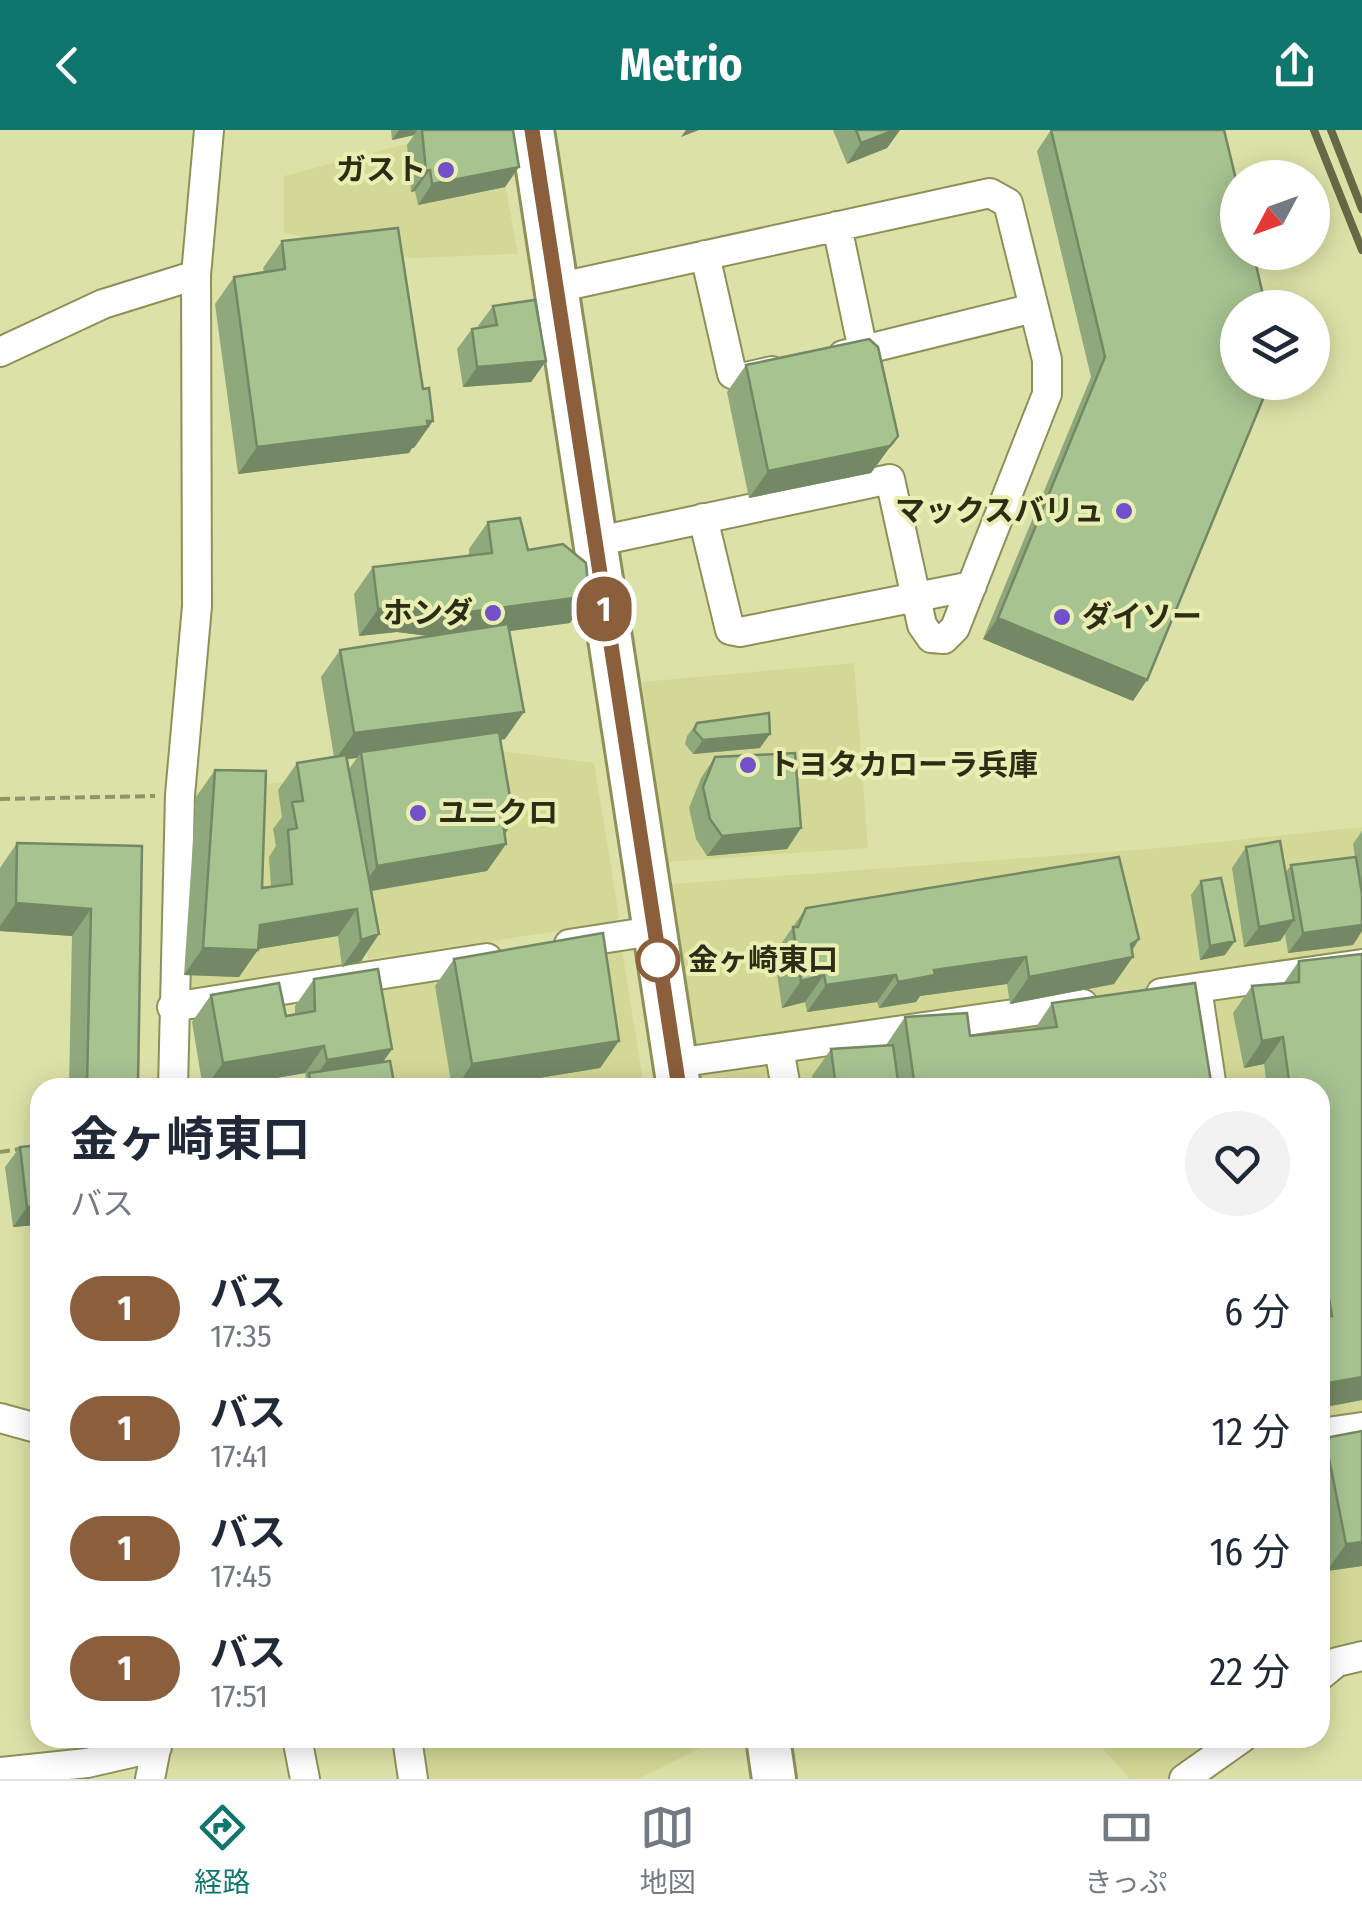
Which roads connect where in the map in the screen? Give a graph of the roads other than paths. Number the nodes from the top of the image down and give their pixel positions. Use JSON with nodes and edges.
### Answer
{"nodes":[{"id":1,"x":210,"y":130,"type":"edge"},
{"id":2,"x":532,"y":130,"type":"edge"},
{"id":3,"x":837,"y":226,"type":"junction"},
{"id":4,"x":706,"y":255,"type":"junction"},
{"id":5,"x":196,"y":275,"type":"junction"},
{"id":6,"x":556,"y":288,"type":"junction"},
{"id":7,"x":1034,"y":308,"type":"junction"},
{"id":8,"x":863,"y":350,"type":"junction"},
{"id":9,"x":0,"y":352,"type":"edge"},
{"id":10,"x":873,"y":397,"type":"edge"},
{"id":11,"x":884,"y":448,"type":"edge"},
{"id":12,"x":890,"y":479,"type":"junction"},
{"id":13,"x":703,"y":518,"type":"junction"},
{"id":14,"x":594,"y":542,"type":"junction"},
{"id":15,"x":972,"y":586,"type":"junction"},
{"id":16,"x":916,"y":594,"type":"junction"},
{"id":17,"x":653,"y":931,"type":"junction"},
{"id":18,"x":1362,"y":964,"type":"edge"},
{"id":19,"x":1197,"y":988,"type":"junction"},
{"id":20,"x":1140,"y":996,"type":"edge"},
{"id":21,"x":1102,"y":1002,"type":"edge"},
{"id":22,"x":172,"y":1006,"type":"junction"},
{"id":23,"x":779,"y":1048,"type":"junction"},
{"id":24,"x":677,"y":1075,"type":"edge"},
{"id":25,"x":173,"y":1078,"type":"edge"},
{"id":26,"x":784,"y":1078,"type":"edge"},
{"id":27,"x":1210,"y":1078,"type":"edge"},
{"id":28,"x":0,"y":1418,"type":"edge"},
{"id":29,"x":30,"y":1426,"type":"edge"},
{"id":30,"x":1362,"y":1427,"type":"edge"},
{"id":31,"x":1330,"y":1432,"type":"edge"},
{"id":32,"x":1362,"y":1656,"type":"edge"},
{"id":33,"x":1330,"y":1668,"type":"edge"},
{"id":34,"x":137,"y":1748,"type":"edge"},
{"id":35,"x":157,"y":1748,"type":"edge"},
{"id":36,"x":299,"y":1748,"type":"edge"},
{"id":37,"x":408,"y":1748,"type":"edge"},
{"id":38,"x":769,"y":1748,"type":"edge"},
{"id":39,"x":1228,"y":1748,"type":"edge"},
{"id":40,"x":0,"y":1772,"type":"edge"},
{"id":41,"x":150,"y":1779,"type":"edge"},
{"id":42,"x":304,"y":1779,"type":"edge"},
{"id":43,"x":413,"y":1779,"type":"edge"},
{"id":44,"x":774,"y":1779,"type":"edge"},
{"id":45,"x":1184,"y":1779,"type":"edge"}],
"edges":[{"from":1,"to":5,"type":"street"},
{"from":2,"to":6,"type":"highway"},
{"from":3,"to":4,"type":"street"},
{"from":3,"to":7,"type":"street"},
{"from":3,"to":8,"type":"street"},
{"from":4,"to":6,"type":"street"},
{"from":4,"to":8,"type":"street"},
{"from":5,"to":9,"type":"street"},
{"from":5,"to":22,"type":"street"},
{"from":6,"to":14,"type":"highway"},
{"from":7,"to":8,"type":"street"},
{"from":7,"to":15,"type":"street"},
{"from":8,"to":10,"type":"street"},
{"from":11,"to":12,"type":"street"},
{"from":12,"to":13,"type":"street"},
{"from":12,"to":16,"type":"street"},
{"from":13,"to":14,"type":"street"},
{"from":13,"to":16,"type":"street"},
{"from":14,"to":17,"type":"highway"},
{"from":15,"to":16,"type":"street"},
{"from":15,"to":16,"type":"street"},
{"from":17,"to":22,"type":"street"},
{"from":17,"to":24,"type":"highway"},
{"from":18,"to":19,"type":"street"},
{"from":19,"to":20,"type":"street"},
{"from":19,"to":27,"type":"street"},
{"from":21,"to":23,"type":"street"},
{"from":22,"to":25,"type":"street"},
{"from":23,"to":24,"type":"street"},
{"from":23,"to":26,"type":"street"},
{"from":28,"to":29,"type":"street"},
{"from":30,"to":31,"type":"street"},
{"from":32,"to":33,"type":"street"},
{"from":34,"to":40,"type":"street"},
{"from":35,"to":41,"type":"street"},
{"from":36,"to":42,"type":"street"},
{"from":37,"to":43,"type":"street"},
{"from":38,"to":44,"type":"highway"},
{"from":39,"to":45,"type":"street"}]}
